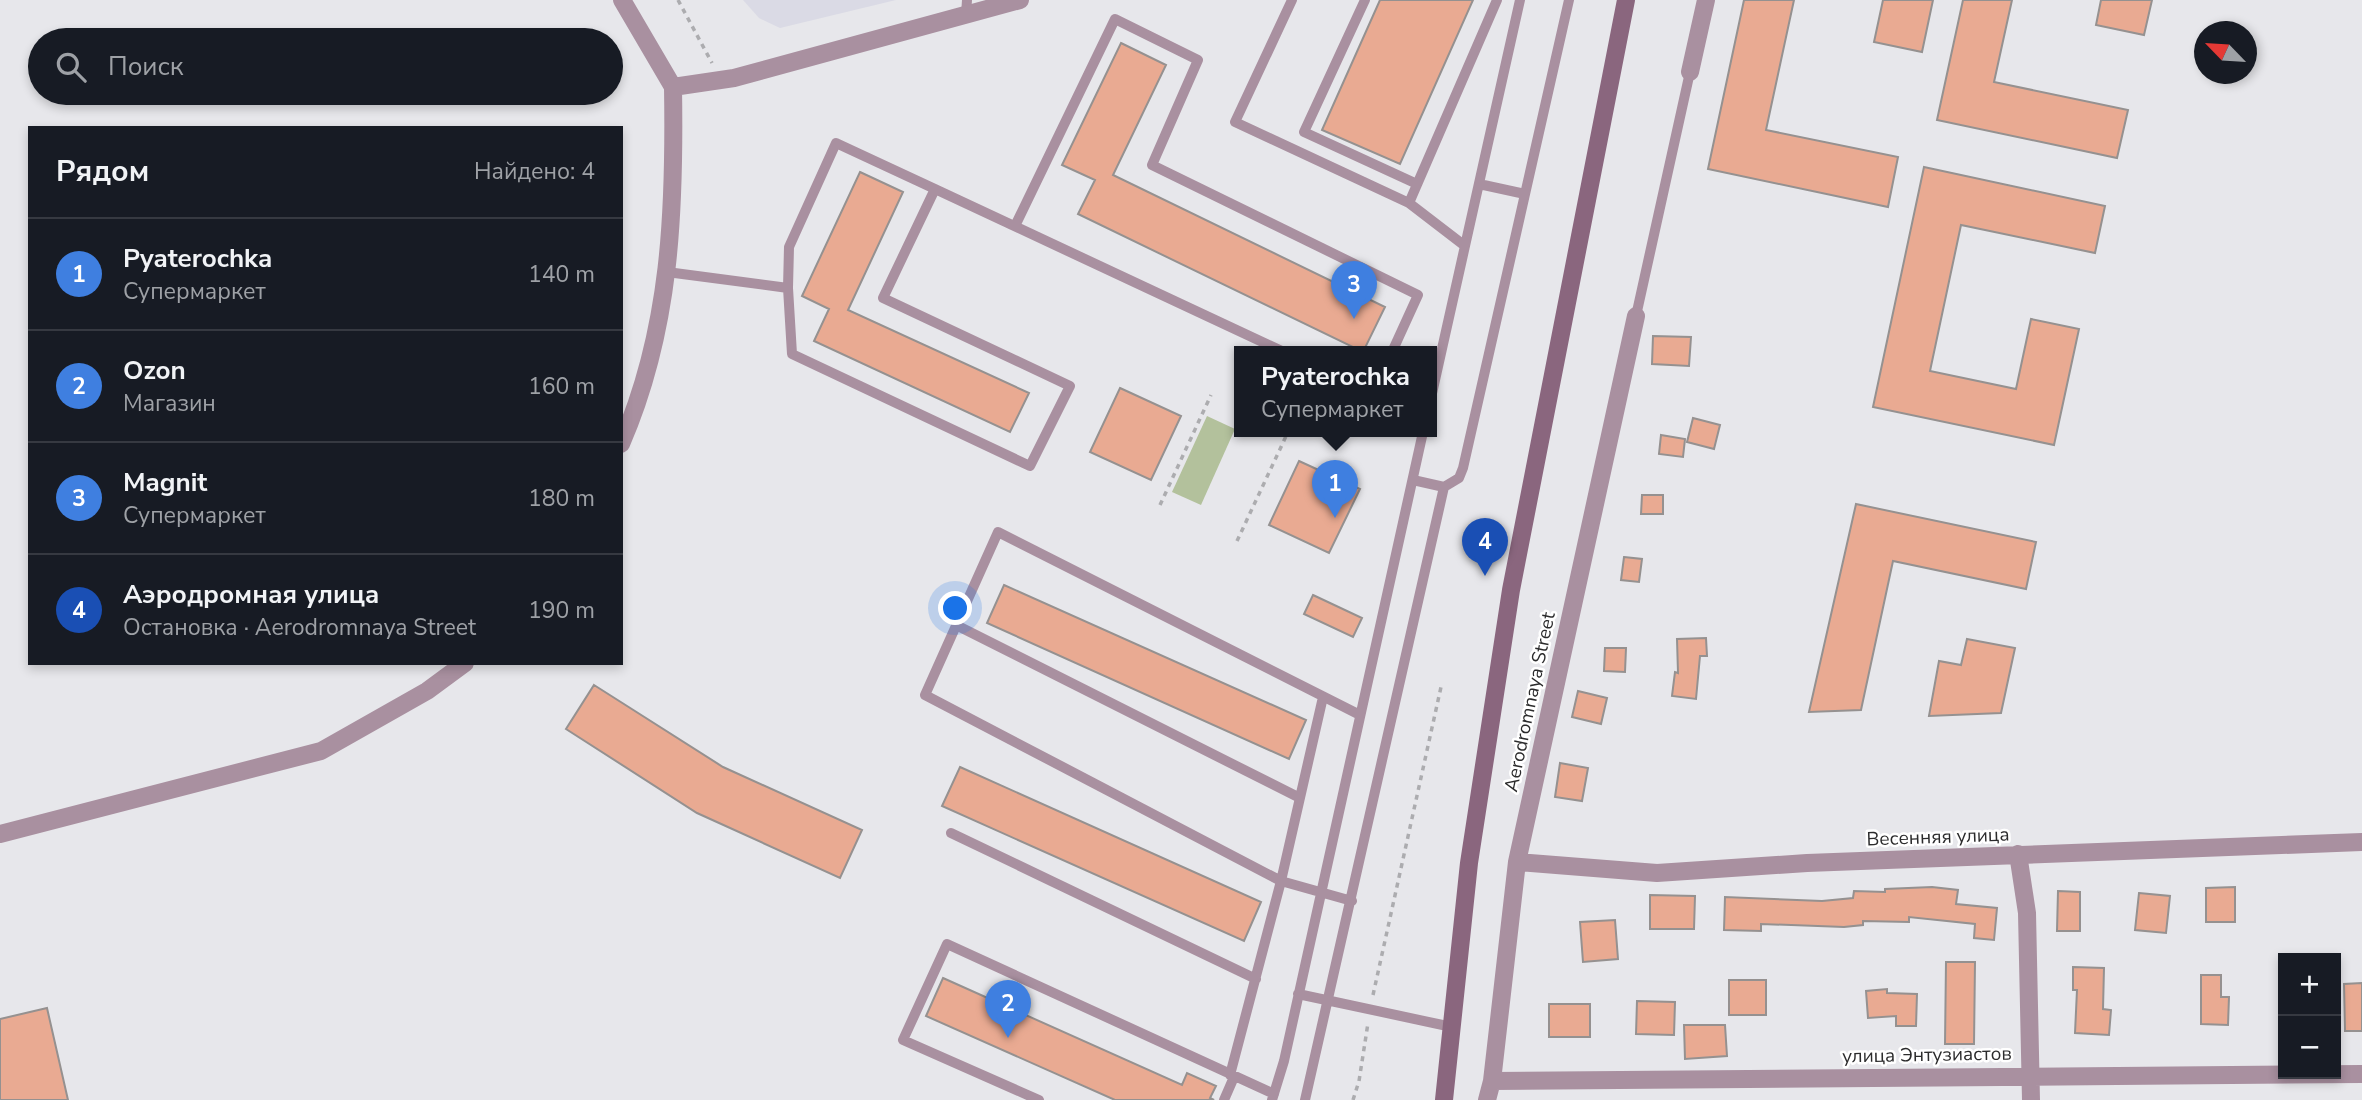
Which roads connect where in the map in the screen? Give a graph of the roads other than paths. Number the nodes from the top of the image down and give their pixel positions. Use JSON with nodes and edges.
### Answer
{"nodes":[{"id":1,"x":622,"y":0,"type":"edge"},
{"id":2,"x":1020,"y":0,"type":"edge"},
{"id":3,"x":1292,"y":0,"type":"edge"},
{"id":4,"x":1365,"y":0,"type":"edge"},
{"id":5,"x":1520,"y":0,"type":"edge"},
{"id":6,"x":1569,"y":0,"type":"edge"},
{"id":7,"x":1626,"y":0,"type":"edge"},
{"id":8,"x":1706,"y":0,"type":"edge"},
{"id":9,"x":1495,"y":3,"type":"edge"},
{"id":10,"x":966,"y":7,"type":"edge"},
{"id":11,"x":1517,"y":12,"type":"junction"},
{"id":12,"x":1690,"y":72,"type":"joint"},
{"id":13,"x":673,"y":87,"type":"junction"},
{"id":14,"x":1417,"y":184,"type":"junction"},
{"id":15,"x":1479,"y":184,"type":"junction"},
{"id":16,"x":935,"y":189,"type":"junction"},
{"id":17,"x":1525,"y":194,"type":"junction"},
{"id":18,"x":1409,"y":202,"type":"junction"},
{"id":19,"x":1014,"y":226,"type":"junction"},
{"id":20,"x":1465,"y":246,"type":"junction"},
{"id":21,"x":667,"y":272,"type":"junction"},
{"id":22,"x":788,"y":288,"type":"junction"},
{"id":23,"x":1636,"y":316,"type":"joint"},
{"id":24,"x":1271,"y":346,"type":"edge"},
{"id":25,"x":1395,"y":346,"type":"edge"},
{"id":26,"x":1437,"y":371,"type":"edge"},
{"id":27,"x":1422,"y":437,"type":"edge"},
{"id":28,"x":623,"y":439,"type":"edge"},
{"id":29,"x":1413,"y":480,"type":"junction"},
{"id":30,"x":1444,"y":487,"type":"junction"},
{"id":31,"x":956,"y":625,"type":"junction"},
{"id":32,"x":462,"y":665,"type":"edge"},
{"id":33,"x":1323,"y":697,"type":"junction"},
{"id":34,"x":1360,"y":715,"type":"junction"},
{"id":35,"x":1300,"y":798,"type":"junction"},
{"id":36,"x":951,"y":833,"type":"dead end"},
{"id":37,"x":0,"y":834,"type":"edge"},
{"id":38,"x":2362,"y":842,"type":"edge"},
{"id":39,"x":2018,"y":854,"type":"junction"},
{"id":40,"x":1517,"y":862,"type":"junction"},
{"id":41,"x":1281,"y":881,"type":"junction"},
{"id":42,"x":1320,"y":894,"type":"junction"},
{"id":43,"x":1352,"y":901,"type":"junction"},
{"id":44,"x":1255,"y":979,"type":"junction"},
{"id":45,"x":1298,"y":994,"type":"junction"},
{"id":46,"x":1329,"y":1001,"type":"junction"},
{"id":47,"x":1451,"y":1027,"type":"junction"},
{"id":48,"x":2362,"y":1074,"type":"edge"},
{"id":49,"x":2031,"y":1075,"type":"junction"},
{"id":50,"x":1232,"y":1076,"type":"junction"},
{"id":51,"x":1492,"y":1081,"type":"junction"},
{"id":52,"x":1273,"y":1097,"type":"edge"},
{"id":53,"x":1039,"y":1100,"type":"edge"},
{"id":54,"x":1224,"y":1100,"type":"edge"},
{"id":55,"x":1305,"y":1100,"type":"edge"},
{"id":56,"x":1444,"y":1100,"type":"edge"},
{"id":57,"x":1487,"y":1100,"type":"edge"},
{"id":58,"x":2031,"y":1100,"type":"edge"}],
"edges":[{"from":1,"to":13,"type":"street"},
{"from":2,"to":10,"type":"street"},
{"from":3,"to":18,"type":"lane"},
{"from":4,"to":14,"type":"lane"},
{"from":5,"to":11,"type":"lane"},
{"from":6,"to":17,"type":"lane"},
{"from":7,"to":47,"type":"street"},
{"from":8,"to":12,"type":"street"},
{"from":9,"to":11,"type":"lane"},
{"from":9,"to":14,"type":"lane"},
{"from":10,"to":13,"type":"street"},
{"from":11,"to":15,"type":"lane"},
{"from":12,"to":23,"type":"lane"},
{"from":13,"to":21,"type":"street"},
{"from":14,"to":18,"type":"lane"},
{"from":15,"to":17,"type":"lane"},
{"from":15,"to":20,"type":"lane"},
{"from":16,"to":19,"type":"lane"},
{"from":16,"to":22,"type":"lane"},
{"from":16,"to":22,"type":"lane"},
{"from":17,"to":30,"type":"lane"},
{"from":18,"to":20,"type":"lane"},
{"from":19,"to":24,"type":"lane"},
{"from":19,"to":25,"type":"lane"},
{"from":20,"to":26,"type":"lane"},
{"from":21,"to":22,"type":"lane"},
{"from":21,"to":28,"type":"street"},
{"from":23,"to":40,"type":"street","name":"Aerodromnaya Street"},
{"from":27,"to":29,"type":"lane"},
{"from":29,"to":30,"type":"lane"},
{"from":29,"to":34,"type":"lane"},
{"from":30,"to":43,"type":"lane"},
{"from":31,"to":33,"type":"lane"},
{"from":31,"to":35,"type":"lane"},
{"from":31,"to":41,"type":"lane"},
{"from":32,"to":37,"type":"street"},
{"from":33,"to":34,"type":"lane"},
{"from":33,"to":35,"type":"lane"},
{"from":34,"to":42,"type":"lane"},
{"from":35,"to":41,"type":"lane"},
{"from":36,"to":44,"type":"lane"},
{"from":38,"to":39,"type":"street","name":"Весенняя улица"},
{"from":39,"to":40,"type":"street","name":"Весенняя улица"},
{"from":39,"to":49,"type":"street"},
{"from":40,"to":51,"type":"street","name":"Aerodromnaya Street"},
{"from":41,"to":42,"type":"lane"},
{"from":41,"to":44,"type":"lane"},
{"from":42,"to":43,"type":"lane"},
{"from":42,"to":45,"type":"lane"},
{"from":43,"to":46,"type":"lane"},
{"from":44,"to":50,"type":"lane"},
{"from":45,"to":46,"type":"lane"},
{"from":45,"to":52,"type":"lane"},
{"from":46,"to":47,"type":"lane"},
{"from":46,"to":55,"type":"lane"},
{"from":47,"to":56,"type":"street"},
{"from":48,"to":49,"type":"street","name":"улица Энтузиастов"},
{"from":49,"to":51,"type":"street","name":"улица Энтузиастов"},
{"from":49,"to":58,"type":"street"},
{"from":50,"to":52,"type":"lane"},
{"from":50,"to":53,"type":"lane"},
{"from":50,"to":54,"type":"lane"},
{"from":51,"to":57,"type":"street","name":"Aerodromnaya Street"}]}
